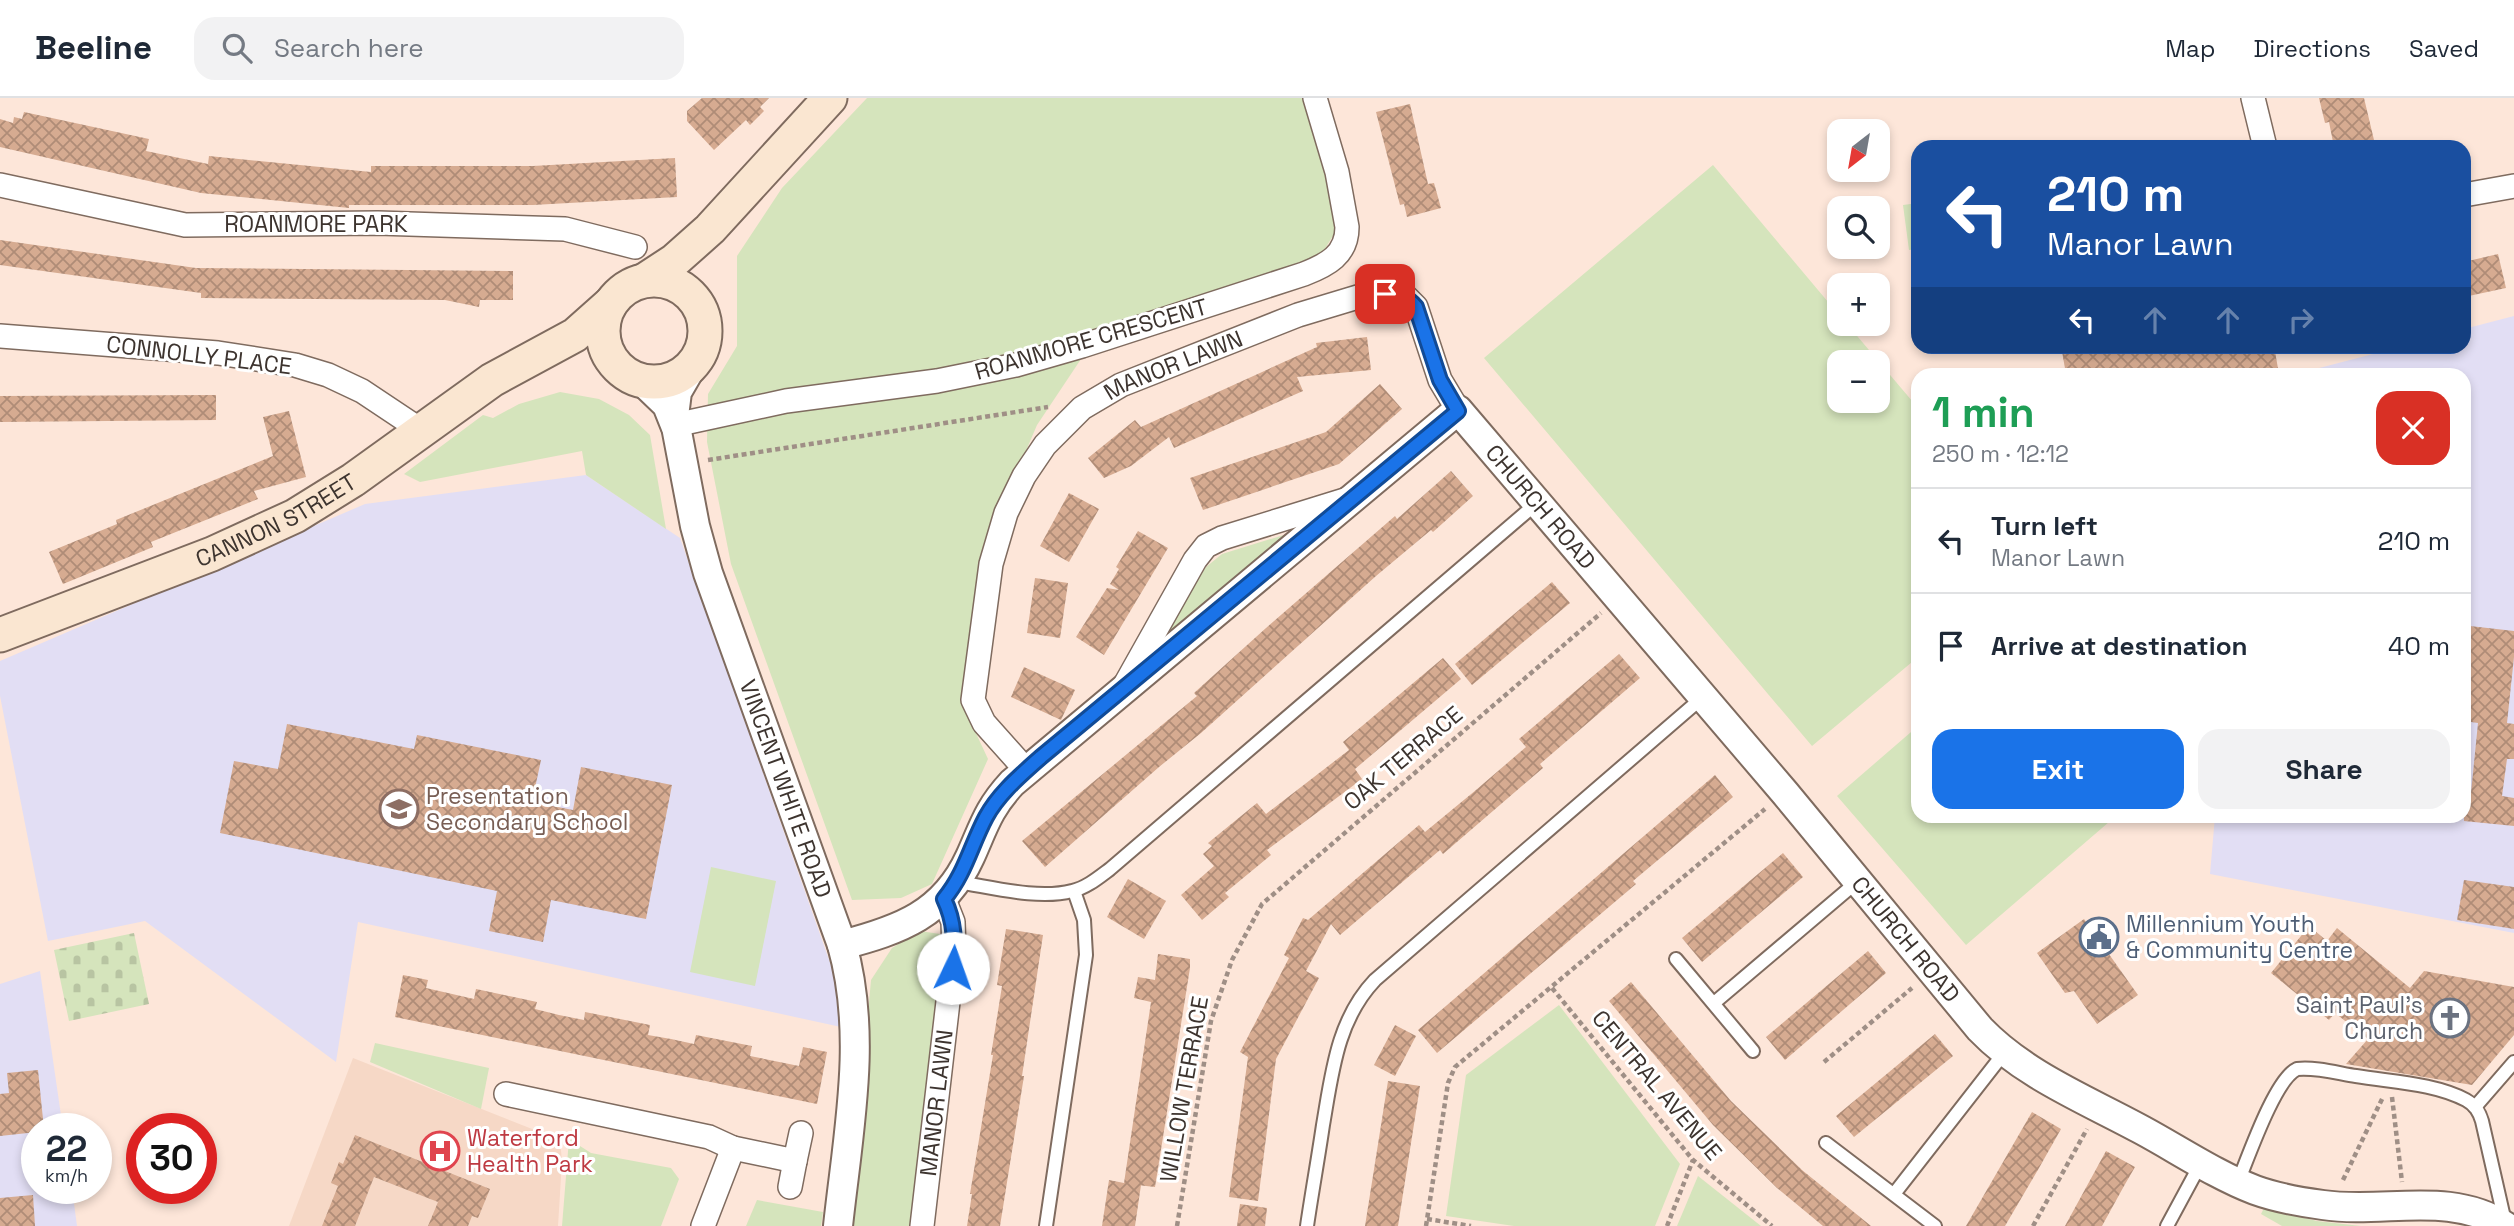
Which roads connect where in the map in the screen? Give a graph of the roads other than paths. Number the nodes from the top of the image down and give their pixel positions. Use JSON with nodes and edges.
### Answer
{"nodes":[{"id":1,"x":830,"y":98,"type":"edge"},
{"id":2,"x":1315,"y":98,"type":"edge"},
{"id":3,"x":2252,"y":98,"type":"edge"},
{"id":4,"x":2263,"y":140,"type":"edge"},
{"id":5,"x":0,"y":184,"type":"edge"},
{"id":6,"x":2514,"y":186,"type":"edge"},
{"id":7,"x":2471,"y":194,"type":"edge"},
{"id":8,"x":722,"y":216,"type":"junction"},
{"id":9,"x":635,"y":247,"type":"dead end"},
{"id":10,"x":645,"y":280,"type":"junction"},
{"id":11,"x":611,"y":303,"type":"junction"},
{"id":12,"x":702,"y":313,"type":"junction"},
{"id":13,"x":0,"y":336,"type":"edge"},
{"id":14,"x":527,"y":361,"type":"junction"},
{"id":15,"x":695,"y":361,"type":"junction"},
{"id":16,"x":632,"y":375,"type":"junction"},
{"id":17,"x":1458,"y":411,"type":"junction"},
{"id":18,"x":675,"y":425,"type":"junction"},
{"id":19,"x":422,"y":431,"type":"junction"},
{"id":20,"x":1351,"y":498,"type":"junction"},
{"id":21,"x":1537,"y":503,"type":"junction"},
{"id":22,"x":0,"y":635,"type":"edge"},
{"id":23,"x":1123,"y":689,"type":"junction"},
{"id":24,"x":1703,"y":697,"type":"junction"},
{"id":25,"x":1026,"y":770,"type":"junction"},
{"id":26,"x":1858,"y":881,"type":"junction"},
{"id":27,"x":950,"y":891,"type":"junction"},
{"id":28,"x":1074,"y":891,"type":"junction"},
{"id":29,"x":842,"y":945,"type":"junction"},
{"id":30,"x":1675,"y":959,"type":"dead end"},
{"id":31,"x":1714,"y":1003,"type":"junction"},
{"id":32,"x":1754,"y":1051,"type":"dead end"},
{"id":33,"x":2004,"y":1053,"type":"junction"},
{"id":34,"x":2514,"y":1062,"type":"edge"},
{"id":35,"x":506,"y":1094,"type":"dead end"},
{"id":36,"x":2475,"y":1107,"type":"junction"},
{"id":37,"x":801,"y":1133,"type":"dead end"},
{"id":38,"x":1826,"y":1143,"type":"dead end"},
{"id":39,"x":733,"y":1148,"type":"junction"},
{"id":40,"x":795,"y":1161,"type":"junction"},
{"id":41,"x":2202,"y":1163,"type":"junction"},
{"id":42,"x":2238,"y":1182,"type":"junction"},
{"id":43,"x":790,"y":1187,"type":"dead end"},
{"id":44,"x":1894,"y":1194,"type":"junction"},
{"id":45,"x":2514,"y":1215,"type":"edge"},
{"id":46,"x":703,"y":1226,"type":"edge"},
{"id":47,"x":838,"y":1226,"type":"edge"},
{"id":48,"x":922,"y":1226,"type":"edge"},
{"id":49,"x":1046,"y":1226,"type":"edge"},
{"id":50,"x":1307,"y":1226,"type":"edge"},
{"id":51,"x":1936,"y":1226,"type":"edge"},
{"id":52,"x":2167,"y":1226,"type":"edge"},
{"id":53,"x":2505,"y":1226,"type":"edge"}],
"edges":[{"from":1,"to":8,"type":"main road"},
{"from":2,"to":18,"type":"street","name":"ROANMORE CRESCENT"},
{"from":3,"to":4,"type":"street"},
{"from":5,"to":9,"type":"street","name":"ROANMORE PARK"},
{"from":6,"to":7,"type":"street"},
{"from":8,"to":10,"type":"main road"},
{"from":8,"to":12,"type":"main road"},
{"from":10,"to":11,"type":"main road"},
{"from":10,"to":12,"type":"main road"},
{"from":11,"to":14,"type":"main road","name":"CANNON STREET"},
{"from":11,"to":16,"type":"main road"},
{"from":12,"to":15,"type":"main road"},
{"from":13,"to":19,"type":"street","name":"CONNOLLY PLACE"},
{"from":14,"to":16,"type":"main road","name":"CANNON STREET"},
{"from":14,"to":19,"type":"main road","name":"CANNON STREET"},
{"from":15,"to":16,"type":"main road"},
{"from":15,"to":18,"type":"street","name":"VINCENT WHITE ROAD"},
{"from":16,"to":18,"type":"street"},
{"from":17,"to":20,"type":"street"},
{"from":17,"to":21,"type":"street","name":"CHURCH ROAD"},
{"from":17,"to":25,"type":"street","name":"MANOR LAWN"},
{"from":18,"to":29,"type":"street","name":"VINCENT WHITE ROAD"},
{"from":19,"to":22,"type":"main road","name":"CANNON STREET"},
{"from":20,"to":23,"type":"street"},
{"from":20,"to":23,"type":"street"},
{"from":21,"to":24,"type":"street","name":"CHURCH ROAD"},
{"from":21,"to":28,"type":"lane"},
{"from":23,"to":25,"type":"street"},
{"from":24,"to":26,"type":"street","name":"CHURCH ROAD"},
{"from":24,"to":50,"type":"lane"},
{"from":25,"to":27,"type":"street"},
{"from":26,"to":31,"type":"lane"},
{"from":26,"to":33,"type":"street","name":"CHURCH ROAD"},
{"from":27,"to":28,"type":"lane"},
{"from":27,"to":29,"type":"street"},
{"from":27,"to":48,"type":"street","name":"MANOR LAWN"},
{"from":28,"to":49,"type":"lane"},
{"from":29,"to":47,"type":"street","name":"VINCENT WHITE ROAD"},
{"from":30,"to":31,"type":"lane"},
{"from":31,"to":32,"type":"lane"},
{"from":33,"to":41,"type":"street","name":"CHURCH ROAD"},
{"from":33,"to":44,"type":"lane"},
{"from":34,"to":36,"type":"lane"},
{"from":35,"to":39,"type":"street"},
{"from":36,"to":42,"type":"lane"},
{"from":36,"to":53,"type":"lane"},
{"from":37,"to":40,"type":"street"},
{"from":38,"to":44,"type":"lane"},
{"from":39,"to":40,"type":"street"},
{"from":39,"to":46,"type":"street"},
{"from":40,"to":43,"type":"street"},
{"from":41,"to":42,"type":"street","name":"CHURCH ROAD"},
{"from":41,"to":52,"type":"lane"},
{"from":42,"to":53,"type":"street","name":"CHURCH ROAD"},
{"from":44,"to":51,"type":"lane"},
{"from":45,"to":53,"type":"street"}]}
